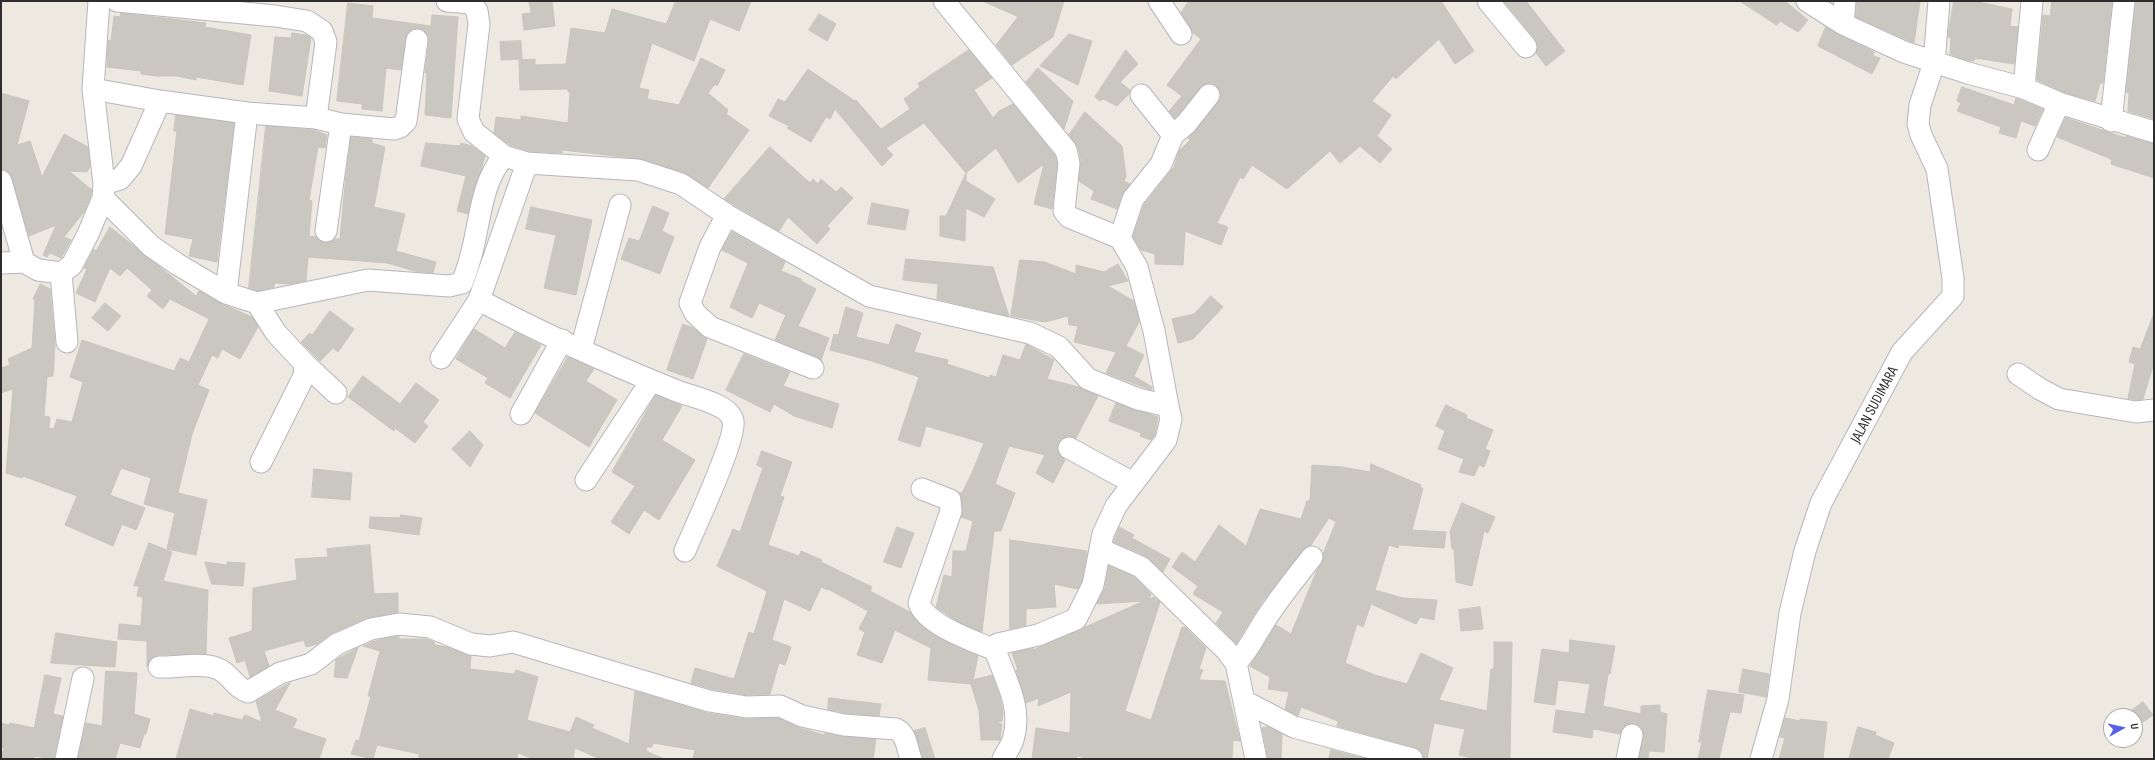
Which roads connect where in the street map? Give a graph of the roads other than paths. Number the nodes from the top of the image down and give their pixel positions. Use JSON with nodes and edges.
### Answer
{"nodes":[{"id":1,"x":99,"y":1,"type":"edge"},
{"id":2,"x":117,"y":1,"type":"edge"},
{"id":3,"x":447,"y":1,"type":"edge"},
{"id":4,"x":944,"y":1,"type":"edge"},
{"id":5,"x":1159,"y":1,"type":"edge"},
{"id":6,"x":1488,"y":1,"type":"edge"},
{"id":7,"x":1807,"y":1,"type":"edge"},
{"id":8,"x":1846,"y":1,"type":"edge"},
{"id":9,"x":1939,"y":1,"type":"edge"},
{"id":10,"x":2032,"y":1,"type":"edge"},
{"id":11,"x":2124,"y":1,"type":"edge"},
{"id":12,"x":186,"y":4,"type":"edge"},
{"id":13,"x":275,"y":8,"type":"edge"},
{"id":14,"x":1843,"y":24,"type":"junction"},
{"id":15,"x":1181,"y":34,"type":"dead end"},
{"id":16,"x":416,"y":40,"type":"dead end"},
{"id":17,"x":1526,"y":46,"type":"dead end"},
{"id":18,"x":1934,"y":62,"type":"junction"},
{"id":19,"x":93,"y":88,"type":"junction"},
{"id":20,"x":2024,"y":88,"type":"junction"},
{"id":21,"x":1141,"y":95,"type":"dead end"},
{"id":22,"x":1209,"y":95,"type":"dead end"},
{"id":23,"x":160,"y":101,"type":"junction"},
{"id":24,"x":2059,"y":103,"type":"junction"},
{"id":25,"x":247,"y":113,"type":"junction"},
{"id":26,"x":316,"y":118,"type":"junction"},
{"id":27,"x":2111,"y":121,"type":"junction"},
{"id":28,"x":341,"y":124,"type":"junction"},
{"id":29,"x":2154,"y":132,"type":"edge"},
{"id":30,"x":1173,"y":135,"type":"junction"},
{"id":31,"x":2038,"y":150,"type":"dead end"},
{"id":32,"x":504,"y":156,"type":"junction"},
{"id":33,"x":527,"y":163,"type":"junction"},
{"id":34,"x":1,"y":181,"type":"edge"},
{"id":35,"x":103,"y":191,"type":"junction"},
{"id":36,"x":620,"y":205,"type":"dead end"},
{"id":37,"x":727,"y":215,"type":"junction"},
{"id":38,"x":326,"y":231,"type":"dead end"},
{"id":39,"x":1120,"y":238,"type":"junction"},
{"id":40,"x":24,"y":262,"type":"junction"},
{"id":41,"x":1,"y":263,"type":"edge"},
{"id":42,"x":62,"y":273,"type":"junction"},
{"id":43,"x":226,"y":293,"type":"junction"},
{"id":44,"x":479,"y":300,"type":"junction"},
{"id":45,"x":257,"y":303,"type":"junction"},
{"id":46,"x":562,"y":340,"type":"junction"},
{"id":47,"x":67,"y":342,"type":"dead end"},
{"id":48,"x":581,"y":349,"type":"junction"},
{"id":49,"x":441,"y":358,"type":"dead end"},
{"id":50,"x":305,"y":364,"type":"junction"},
{"id":51,"x":813,"y":368,"type":"dead end"},
{"id":52,"x":2018,"y":374,"type":"dead end"},
{"id":53,"x":651,"y":381,"type":"junction"},
{"id":54,"x":336,"y":393,"type":"dead end"},
{"id":55,"x":1168,"y":406,"type":"junction"},
{"id":56,"x":2154,"y":410,"type":"edge"},
{"id":57,"x":520,"y":414,"type":"dead end"},
{"id":58,"x":1068,"y":448,"type":"dead end"},
{"id":59,"x":262,"y":462,"type":"dead end"},
{"id":60,"x":586,"y":480,"type":"dead end"},
{"id":61,"x":1133,"y":483,"type":"junction"},
{"id":62,"x":922,"y":488,"type":"dead end"},
{"id":63,"x":1100,"y":549,"type":"junction"},
{"id":64,"x":685,"y":551,"type":"dead end"},
{"id":65,"x":1312,"y":557,"type":"dead end"},
{"id":66,"x":995,"y":650,"type":"junction"},
{"id":67,"x":1236,"y":663,"type":"junction"},
{"id":68,"x":159,"y":667,"type":"dead end"},
{"id":69,"x":83,"y":678,"type":"dead end"},
{"id":70,"x":1244,"y":701,"type":"junction"},
{"id":71,"x":1632,"y":735,"type":"dead end"},
{"id":72,"x":66,"y":759,"type":"edge"},
{"id":73,"x":911,"y":759,"type":"edge"},
{"id":74,"x":1003,"y":759,"type":"edge"},
{"id":75,"x":1256,"y":759,"type":"edge"},
{"id":76,"x":1412,"y":759,"type":"edge"},
{"id":77,"x":1627,"y":759,"type":"edge"},
{"id":78,"x":1761,"y":759,"type":"edge"}],
"edges":[{"from":1,"to":19,"type":"street"},
{"from":2,"to":12,"type":"street"},
{"from":3,"to":32,"type":"street"},
{"from":4,"to":39,"type":"street"},
{"from":5,"to":15,"type":"street"},
{"from":6,"to":17,"type":"street"},
{"from":7,"to":14,"type":"street"},
{"from":8,"to":14,"type":"street"},
{"from":9,"to":18,"type":"street","name":"JALAN SUDIMARA"},
{"from":10,"to":20,"type":"street"},
{"from":11,"to":27,"type":"street"},
{"from":12,"to":13,"type":"street"},
{"from":13,"to":26,"type":"street"},
{"from":14,"to":18,"type":"street"},
{"from":16,"to":28,"type":"street"},
{"from":18,"to":20,"type":"street"},
{"from":18,"to":78,"type":"street","name":"JALAN SUDIMARA"},
{"from":19,"to":23,"type":"street"},
{"from":19,"to":35,"type":"street"},
{"from":20,"to":24,"type":"street"},
{"from":21,"to":30,"type":"street"},
{"from":22,"to":30,"type":"street"},
{"from":23,"to":25,"type":"street"},
{"from":23,"to":35,"type":"street"},
{"from":24,"to":27,"type":"street"},
{"from":24,"to":31,"type":"street"},
{"from":25,"to":26,"type":"street"},
{"from":25,"to":43,"type":"street"},
{"from":26,"to":28,"type":"street"},
{"from":27,"to":29,"type":"street"},
{"from":28,"to":38,"type":"street"},
{"from":30,"to":39,"type":"street"},
{"from":32,"to":33,"type":"street"},
{"from":32,"to":45,"type":"street"},
{"from":33,"to":37,"type":"street"},
{"from":33,"to":44,"type":"street"},
{"from":34,"to":40,"type":"street"},
{"from":35,"to":42,"type":"street"},
{"from":35,"to":43,"type":"street"},
{"from":36,"to":48,"type":"street"},
{"from":37,"to":51,"type":"street"},
{"from":37,"to":55,"type":"street"},
{"from":39,"to":55,"type":"street"},
{"from":40,"to":41,"type":"street"},
{"from":40,"to":42,"type":"street"},
{"from":42,"to":47,"type":"street"},
{"from":43,"to":45,"type":"street"},
{"from":44,"to":46,"type":"street"},
{"from":44,"to":49,"type":"street"},
{"from":45,"to":50,"type":"street"},
{"from":46,"to":48,"type":"street"},
{"from":46,"to":57,"type":"street"},
{"from":48,"to":53,"type":"street"},
{"from":50,"to":54,"type":"street"},
{"from":50,"to":59,"type":"street"},
{"from":52,"to":56,"type":"street"},
{"from":53,"to":60,"type":"street"},
{"from":53,"to":64,"type":"street"},
{"from":55,"to":61,"type":"street"},
{"from":58,"to":61,"type":"street"},
{"from":61,"to":63,"type":"street"},
{"from":62,"to":66,"type":"street"},
{"from":63,"to":66,"type":"street"},
{"from":63,"to":67,"type":"street"},
{"from":65,"to":67,"type":"street"},
{"from":66,"to":74,"type":"street"},
{"from":67,"to":70,"type":"street"},
{"from":68,"to":73,"type":"street"},
{"from":69,"to":72,"type":"street"},
{"from":70,"to":75,"type":"street"},
{"from":70,"to":76,"type":"street"},
{"from":71,"to":77,"type":"street"}]}
